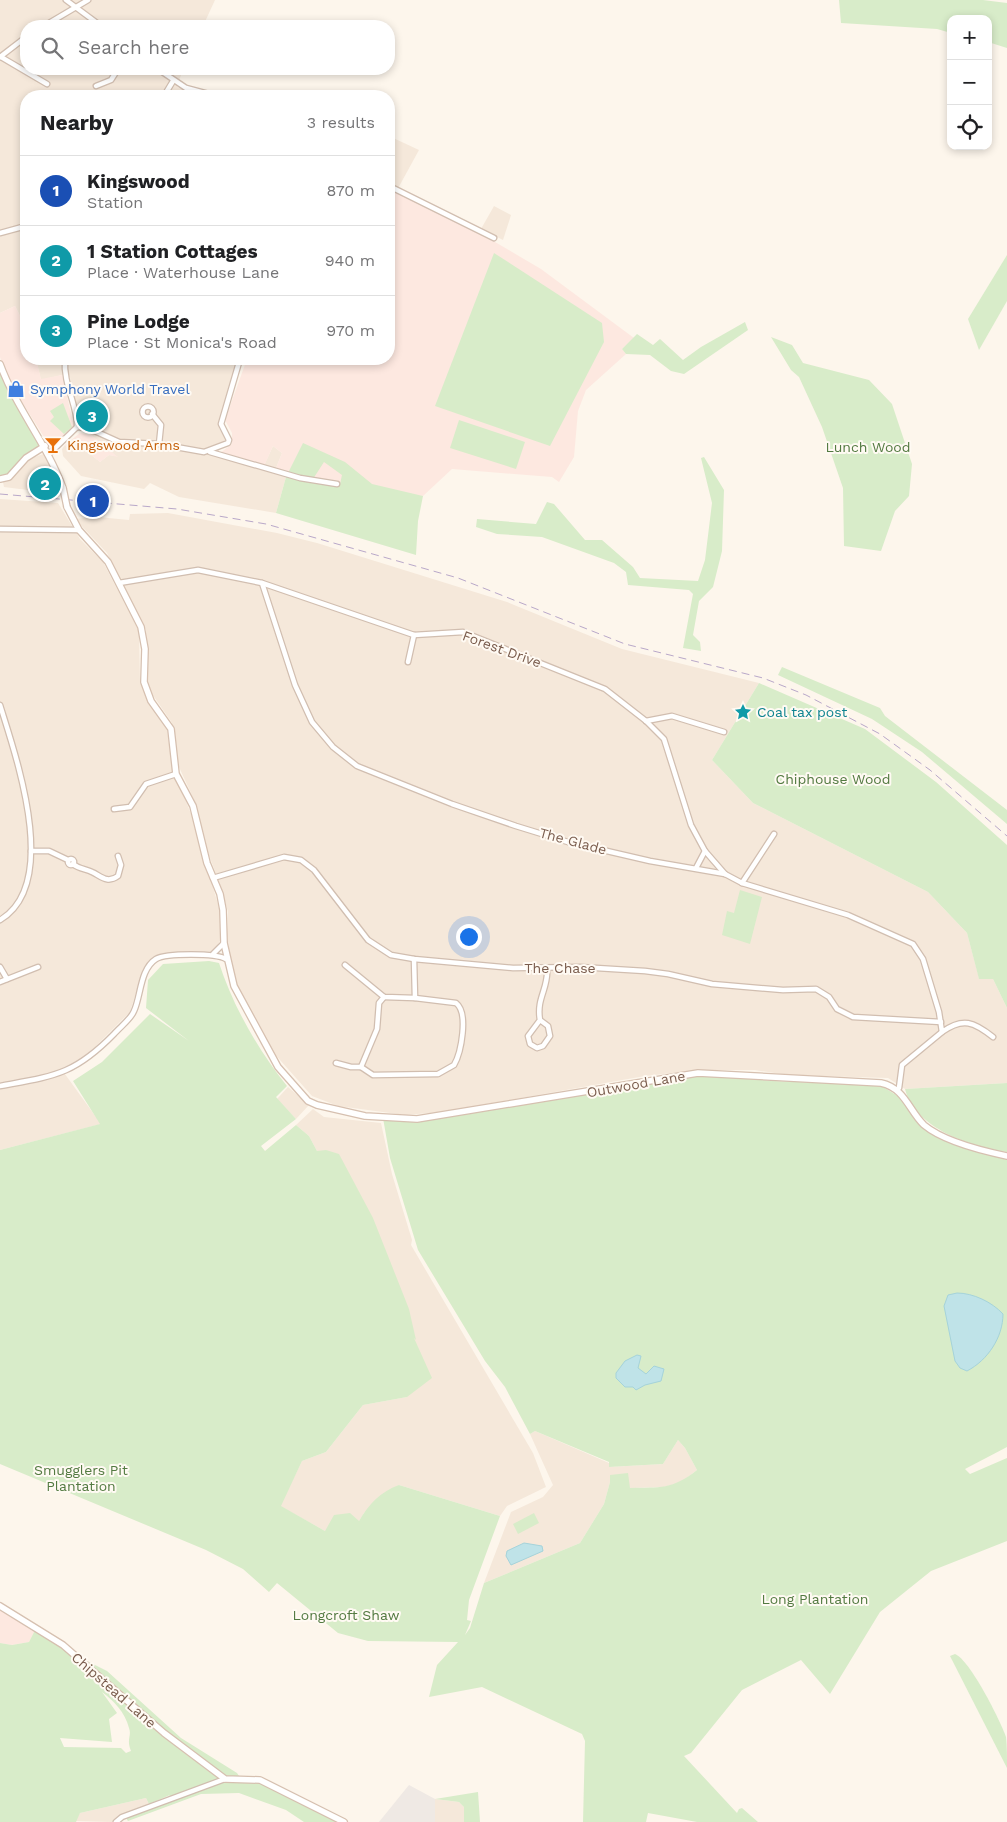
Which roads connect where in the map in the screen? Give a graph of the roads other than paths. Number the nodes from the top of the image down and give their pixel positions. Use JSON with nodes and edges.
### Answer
{"nodes":[{"id":1,"x":66,"y":0,"type":"edge"},
{"id":2,"x":88,"y":0,"type":"edge"},
{"id":3,"x":75,"y":8,"type":"junction"},
{"id":4,"x":54,"y":20,"type":"edge"},
{"id":5,"x":92,"y":20,"type":"edge"},
{"id":6,"x":20,"y":42,"type":"edge"},
{"id":7,"x":0,"y":57,"type":"edge"},
{"id":8,"x":20,"y":68,"type":"edge"},
{"id":9,"x":31,"y":75,"type":"edge"},
{"id":10,"x":114,"y":75,"type":"edge"},
{"id":11,"x":166,"y":75,"type":"edge"},
{"id":12,"x":173,"y":81,"type":"junction"},
{"id":13,"x":47,"y":84,"type":"dead end"},
{"id":14,"x":96,"y":86,"type":"dead end"},
{"id":15,"x":168,"y":90,"type":"edge"},
{"id":16,"x":194,"y":90,"type":"edge"},
{"id":17,"x":395,"y":189,"type":"edge"},
{"id":18,"x":20,"y":228,"type":"edge"},
{"id":19,"x":0,"y":233,"type":"edge"},
{"id":20,"x":494,"y":238,"type":"dead end"},
{"id":21,"x":0,"y":364,"type":"edge"},
{"id":22,"x":66,"y":365,"type":"edge"},
{"id":23,"x":238,"y":365,"type":"edge"},
{"id":24,"x":152,"y":414,"type":"dead end"},
{"id":25,"x":77,"y":427,"type":"junction"},
{"id":26,"x":160,"y":444,"type":"junction"},
{"id":27,"x":45,"y":446,"type":"junction"},
{"id":28,"x":209,"y":452,"type":"junction"},
{"id":29,"x":49,"y":454,"type":"junction"},
{"id":30,"x":0,"y":479,"type":"edge"},
{"id":31,"x":337,"y":484,"type":"dead end"},
{"id":32,"x":0,"y":528,"type":"edge"},
{"id":33,"x":79,"y":530,"type":"junction"},
{"id":34,"x":118,"y":583,"type":"junction"},
{"id":35,"x":262,"y":583,"type":"junction"},
{"id":36,"x":414,"y":635,"type":"junction"},
{"id":37,"x":408,"y":662,"type":"dead end"},
{"id":38,"x":0,"y":705,"type":"edge"},
{"id":39,"x":646,"y":721,"type":"junction"},
{"id":40,"x":724,"y":732,"type":"dead end"},
{"id":41,"x":176,"y":774,"type":"junction"},
{"id":42,"x":114,"y":809,"type":"dead end"},
{"id":43,"x":774,"y":834,"type":"dead end"},
{"id":44,"x":31,"y":850,"type":"junction"},
{"id":45,"x":705,"y":851,"type":"junction"},
{"id":46,"x":118,"y":856,"type":"dead end"},
{"id":47,"x":696,"y":868,"type":"junction"},
{"id":48,"x":725,"y":874,"type":"junction"},
{"id":49,"x":213,"y":878,"type":"junction"},
{"id":50,"x":742,"y":883,"type":"junction"},
{"id":51,"x":0,"y":920,"type":"edge"},
{"id":52,"x":224,"y":943,"type":"junction"},
{"id":53,"x":212,"y":955,"type":"junction"},
{"id":54,"x":226,"y":959,"type":"junction"},
{"id":55,"x":414,"y":959,"type":"junction"},
{"id":56,"x":345,"y":965,"type":"dead end"},
{"id":57,"x":0,"y":967,"type":"edge"},
{"id":58,"x":38,"y":967,"type":"dead end"},
{"id":59,"x":547,"y":968,"type":"junction"},
{"id":60,"x":7,"y":979,"type":"junction"},
{"id":61,"x":0,"y":982,"type":"edge"},
{"id":62,"x":384,"y":997,"type":"junction"},
{"id":63,"x":415,"y":998,"type":"junction"},
{"id":64,"x":540,"y":1020,"type":"junction"},
{"id":65,"x":941,"y":1022,"type":"junction"},
{"id":66,"x":942,"y":1032,"type":"junction"},
{"id":67,"x":993,"y":1037,"type":"dead end"},
{"id":68,"x":336,"y":1063,"type":"dead end"},
{"id":69,"x":361,"y":1067,"type":"junction"},
{"id":70,"x":0,"y":1086,"type":"edge"},
{"id":71,"x":896,"y":1090,"type":"junction"},
{"id":72,"x":1007,"y":1156,"type":"edge"},
{"id":73,"x":0,"y":1606,"type":"edge"},
{"id":74,"x":225,"y":1779,"type":"junction"},
{"id":75,"x":116,"y":1822,"type":"edge"},
{"id":76,"x":344,"y":1822,"type":"edge"}],
"edges":[{"from":1,"to":3,"type":"street"},
{"from":2,"to":3,"type":"street"},
{"from":3,"to":4,"type":"street"},
{"from":3,"to":5,"type":"street"},
{"from":6,"to":7,"type":"street"},
{"from":7,"to":8,"type":"street"},
{"from":9,"to":13,"type":"street"},
{"from":10,"to":14,"type":"street"},
{"from":11,"to":12,"type":"street"},
{"from":12,"to":15,"type":"street"},
{"from":12,"to":16,"type":"street"},
{"from":17,"to":20,"type":"street"},
{"from":18,"to":19,"type":"street"},
{"from":21,"to":27,"type":"main road"},
{"from":22,"to":25,"type":"street"},
{"from":23,"to":28,"type":"street"},
{"from":24,"to":26,"type":"street"},
{"from":25,"to":26,"type":"street"},
{"from":25,"to":29,"type":"street"},
{"from":26,"to":28,"type":"street"},
{"from":27,"to":29,"type":"main road"},
{"from":27,"to":30,"type":"main road"},
{"from":28,"to":31,"type":"street"},
{"from":29,"to":33,"type":"main road","bridge":true},
{"from":32,"to":33,"type":"street"},
{"from":33,"to":34,"type":"main road"},
{"from":34,"to":35,"type":"street","name":"Forest Drive"},
{"from":34,"to":41,"type":"main road"},
{"from":35,"to":36,"type":"street","name":"Forest Drive"},
{"from":35,"to":47,"type":"street","name":"The Glade"},
{"from":36,"to":37,"type":"street"},
{"from":36,"to":39,"type":"street","name":"Forest Drive"},
{"from":38,"to":44,"type":"street"},
{"from":39,"to":40,"type":"street"},
{"from":39,"to":45,"type":"street","name":"Forest Drive"},
{"from":41,"to":42,"type":"street"},
{"from":41,"to":49,"type":"main road","name":"Outwood Lane"},
{"from":43,"to":50,"type":"street"},
{"from":44,"to":46,"type":"street"},
{"from":44,"to":51,"type":"street"},
{"from":45,"to":47,"type":"street"},
{"from":45,"to":48,"type":"street","name":"Forest Drive"},
{"from":47,"to":48,"type":"street","name":"The Glade"},
{"from":48,"to":50,"type":"street","name":"The Glade"},
{"from":49,"to":52,"type":"main road","name":"Outwood Lane"},
{"from":49,"to":55,"type":"street","name":"The Chase"},
{"from":50,"to":65,"type":"street","name":"The Glade"},
{"from":52,"to":53,"type":"street"},
{"from":52,"to":54,"type":"main road","name":"Outwood Lane"},
{"from":53,"to":54,"type":"street"},
{"from":53,"to":70,"type":"street"},
{"from":54,"to":71,"type":"main road","name":"Outwood Lane"},
{"from":55,"to":59,"type":"street","name":"The Chase"},
{"from":55,"to":63,"type":"street"},
{"from":56,"to":62,"type":"street"},
{"from":57,"to":60,"type":"street"},
{"from":58,"to":60,"type":"street"},
{"from":59,"to":64,"type":"street"},
{"from":59,"to":65,"type":"street","name":"The Chase"},
{"from":60,"to":61,"type":"street"},
{"from":62,"to":63,"type":"street"},
{"from":62,"to":69,"type":"street"},
{"from":63,"to":69,"type":"street"},
{"from":64,"to":64,"type":"street"},
{"from":65,"to":66,"type":"street","name":"The Glade"},
{"from":66,"to":67,"type":"street"},
{"from":66,"to":71,"type":"street"},
{"from":68,"to":69,"type":"street"},
{"from":71,"to":72,"type":"main road"},
{"from":73,"to":74,"type":"main road","name":"Chipstead Lane"},
{"from":74,"to":75,"type":"street"},
{"from":74,"to":76,"type":"main road"}]}
